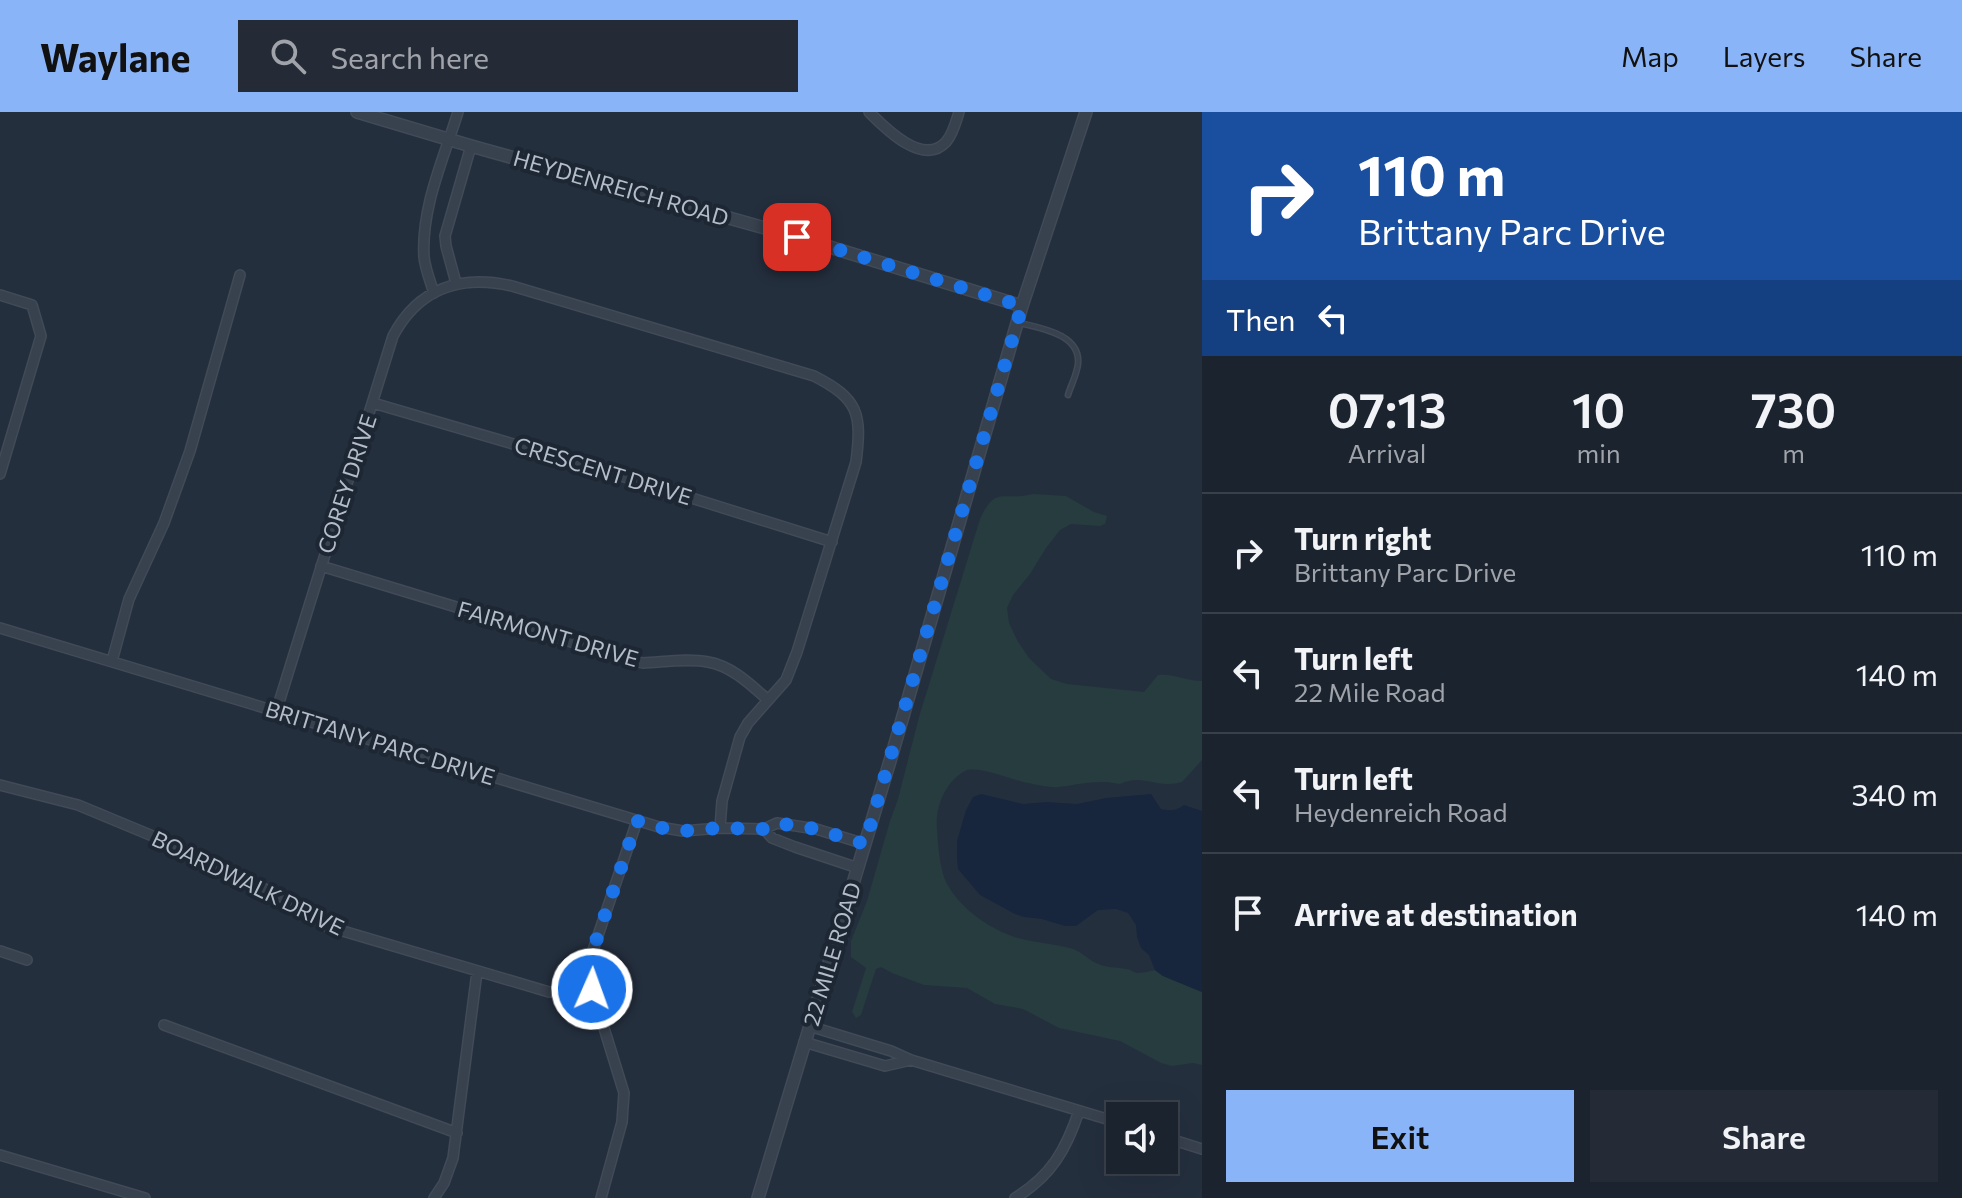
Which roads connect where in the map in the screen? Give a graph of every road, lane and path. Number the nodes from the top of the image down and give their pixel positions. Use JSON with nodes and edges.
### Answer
{"nodes":[{"id":1,"x":357,"y":112,"type":"edge"},
{"id":2,"x":458,"y":112,"type":"edge"},
{"id":3,"x":869,"y":112,"type":"edge"},
{"id":4,"x":959,"y":112,"type":"edge"},
{"id":5,"x":1086,"y":112,"type":"edge"},
{"id":6,"x":450,"y":140,"type":"junction"},
{"id":7,"x":471,"y":146,"type":"junction"},
{"id":8,"x":424,"y":235,"type":"junction"},
{"id":9,"x":445,"y":236,"type":"junction"},
{"id":10,"x":240,"y":275,"type":"dead end"},
{"id":11,"x":456,"y":283,"type":"junction"},
{"id":12,"x":434,"y":293,"type":"junction"},
{"id":13,"x":0,"y":295,"type":"edge"},
{"id":14,"x":1022,"y":306,"type":"junction"},
{"id":15,"x":1017,"y":322,"type":"junction"},
{"id":16,"x":1068,"y":395,"type":"dead end"},
{"id":17,"x":373,"y":403,"type":"junction"},
{"id":18,"x":0,"y":474,"type":"edge"},
{"id":19,"x":832,"y":542,"type":"junction"},
{"id":20,"x":321,"y":566,"type":"junction"},
{"id":21,"x":1,"y":632,"type":"edge"},
{"id":22,"x":112,"y":661,"type":"junction"},
{"id":23,"x":768,"y":700,"type":"junction"},
{"id":24,"x":276,"y":712,"type":"junction"},
{"id":25,"x":0,"y":785,"type":"edge"},
{"id":26,"x":637,"y":821,"type":"junction"},
{"id":27,"x":801,"y":826,"type":"junction"},
{"id":28,"x":720,"y":828,"type":"junction"},
{"id":29,"x":764,"y":829,"type":"junction"},
{"id":30,"x":865,"y":844,"type":"junction"},
{"id":31,"x":795,"y":847,"type":"junction"},
{"id":32,"x":858,"y":868,"type":"junction"},
{"id":33,"x":0,"y":951,"type":"edge"},
{"id":34,"x":27,"y":960,"type":"dead end"},
{"id":35,"x":477,"y":972,"type":"junction"},
{"id":36,"x":592,"y":989,"type":"junction"},
{"id":37,"x":164,"y":1025,"type":"dead end"},
{"id":38,"x":809,"y":1026,"type":"junction"},
{"id":39,"x":804,"y":1042,"type":"junction"},
{"id":40,"x":911,"y":1060,"type":"junction"},
{"id":41,"x":1079,"y":1111,"type":"junction"},
{"id":42,"x":1106,"y":1119,"type":"edge"},
{"id":43,"x":457,"y":1133,"type":"junction"},
{"id":44,"x":1178,"y":1141,"type":"edge"},
{"id":45,"x":1202,"y":1149,"type":"edge"},
{"id":46,"x":0,"y":1155,"type":"edge"},
{"id":47,"x":145,"y":1198,"type":"edge"},
{"id":48,"x":434,"y":1198,"type":"edge"},
{"id":49,"x":601,"y":1198,"type":"edge"},
{"id":50,"x":758,"y":1198,"type":"edge"},
{"id":51,"x":1015,"y":1198,"type":"edge"}],
"edges":[{"from":1,"to":6,"type":"street","name":"HEYDENREICH ROAD"},
{"from":2,"to":6,"type":"street"},
{"from":3,"to":4,"type":"street"},
{"from":5,"to":14,"type":"street","name":"22 MILE ROAD"},
{"from":6,"to":7,"type":"street","name":"HEYDENREICH ROAD"},
{"from":6,"to":8,"type":"street"},
{"from":7,"to":9,"type":"street"},
{"from":7,"to":14,"type":"street","name":"HEYDENREICH ROAD"},
{"from":8,"to":9,"type":"street"},
{"from":8,"to":12,"type":"street"},
{"from":9,"to":11,"type":"street"},
{"from":10,"to":22,"type":"street"},
{"from":11,"to":12,"type":"street","name":"COREY DRIVE"},
{"from":11,"to":19,"type":"street"},
{"from":12,"to":17,"type":"street","name":"COREY DRIVE"},
{"from":13,"to":18,"type":"street"},
{"from":14,"to":15,"type":"street","name":"22 MILE ROAD"},
{"from":15,"to":16,"type":"lane"},
{"from":15,"to":30,"type":"street","name":"22 MILE ROAD"},
{"from":17,"to":19,"type":"street","name":"CRESCENT DRIVE"},
{"from":17,"to":20,"type":"street","name":"COREY DRIVE"},
{"from":19,"to":23,"type":"street"},
{"from":20,"to":23,"type":"street","name":"FAIRMONT DRIVE"},
{"from":20,"to":24,"type":"street","name":"COREY DRIVE"},
{"from":21,"to":22,"type":"street","name":"BRITTANY PARC DRIVE"},
{"from":22,"to":24,"type":"street","name":"BRITTANY PARC DRIVE"},
{"from":23,"to":28,"type":"street"},
{"from":24,"to":26,"type":"street","name":"BRITTANY PARC DRIVE"},
{"from":25,"to":35,"type":"street","name":"BOARDWALK DRIVE"},
{"from":26,"to":28,"type":"street","name":"BRITTANY PARC DRIVE"},
{"from":26,"to":36,"type":"street"},
{"from":27,"to":29,"type":"street","name":"BRITTANY PARC DRIVE"},
{"from":27,"to":30,"type":"street","name":"BRITTANY PARC DRIVE"},
{"from":27,"to":31,"type":"street"},
{"from":28,"to":29,"type":"street","name":"BRITTANY PARC DRIVE"},
{"from":29,"to":31,"type":"street","name":"BRITTANY PARC DRIVE"},
{"from":30,"to":32,"type":"street","name":"22 MILE ROAD"},
{"from":31,"to":32,"type":"street","name":"BRITTANY PARC DRIVE"},
{"from":32,"to":38,"type":"street","name":"22 MILE ROAD"},
{"from":33,"to":34,"type":"street"},
{"from":35,"to":36,"type":"street","name":"BOARDWALK DRIVE"},
{"from":35,"to":43,"type":"street"},
{"from":36,"to":49,"type":"street"},
{"from":37,"to":43,"type":"street"},
{"from":38,"to":39,"type":"street","name":"22 MILE ROAD"},
{"from":38,"to":40,"type":"street"},
{"from":39,"to":40,"type":"street"},
{"from":39,"to":50,"type":"street","name":"22 MILE ROAD"},
{"from":40,"to":41,"type":"street"},
{"from":41,"to":42,"type":"street"},
{"from":41,"to":51,"type":"street"},
{"from":43,"to":48,"type":"street"},
{"from":44,"to":45,"type":"street"},
{"from":46,"to":47,"type":"street"}]}
